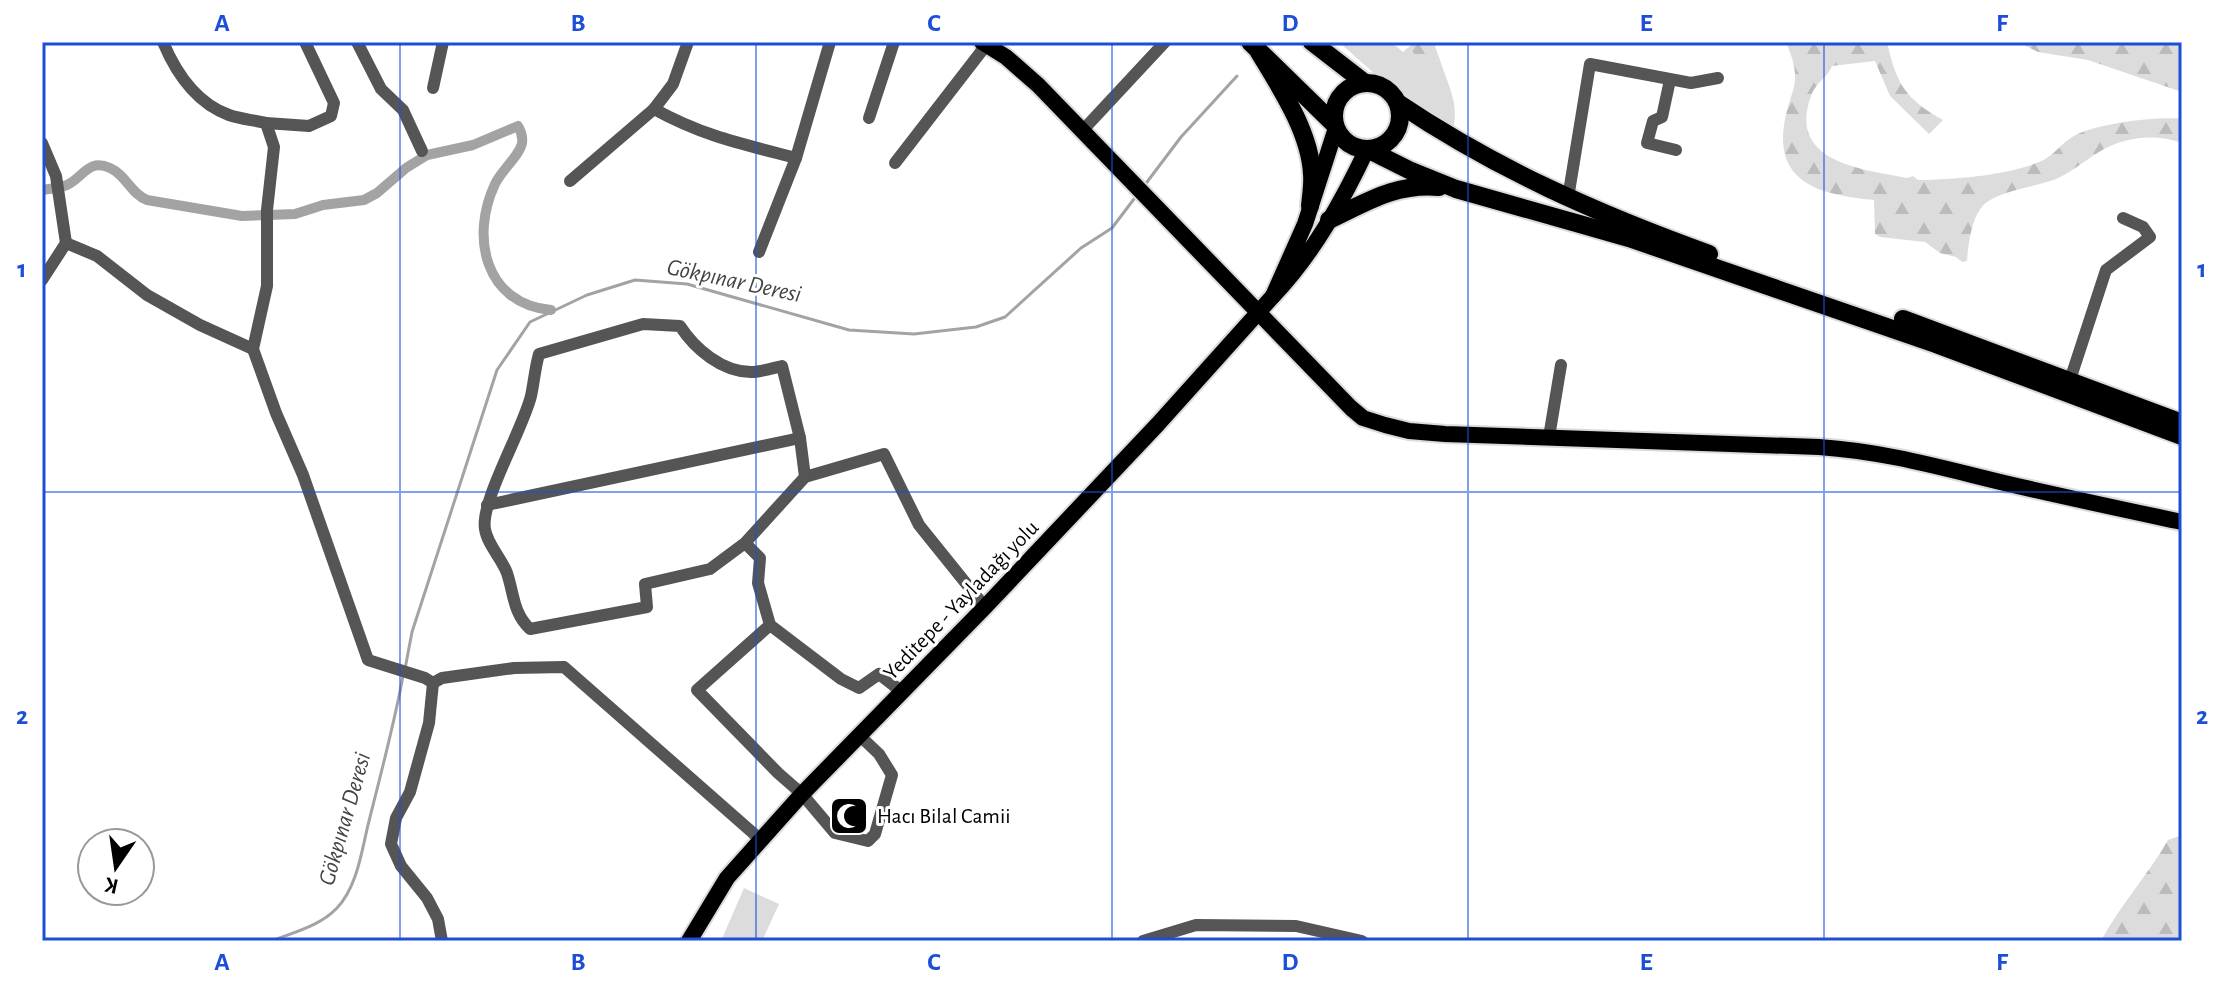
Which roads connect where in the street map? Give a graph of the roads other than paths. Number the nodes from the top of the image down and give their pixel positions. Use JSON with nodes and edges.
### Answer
{"nodes":[{"id":1,"x":163,"y":42,"type":"edge"},
{"id":2,"x":305,"y":42,"type":"edge"},
{"id":3,"x":357,"y":42,"type":"edge"},
{"id":4,"x":443,"y":42,"type":"edge"},
{"id":5,"x":688,"y":42,"type":"edge"},
{"id":6,"x":830,"y":42,"type":"edge"},
{"id":7,"x":894,"y":42,"type":"edge"},
{"id":8,"x":1165,"y":42,"type":"edge"},
{"id":9,"x":1312,"y":42,"type":"edge"},
{"id":10,"x":985,"y":43,"type":"edge"},
{"id":11,"x":1255,"y":47,"type":"edge"},
{"id":12,"x":1718,"y":78,"type":"dead end"},
{"id":13,"x":1670,"y":80,"type":"junction"},
{"id":14,"x":1365,"y":83,"type":"junction"},
{"id":15,"x":433,"y":88,"type":"dead end"},
{"id":16,"x":1398,"y":103,"type":"junction"},
{"id":17,"x":654,"y":109,"type":"junction"},
{"id":18,"x":869,"y":118,"type":"dead end"},
{"id":19,"x":266,"y":123,"type":"junction"},
{"id":20,"x":1336,"y":126,"type":"junction"},
{"id":21,"x":1083,"y":130,"type":"junction"},
{"id":22,"x":42,"y":143,"type":"edge"},
{"id":23,"x":1367,"y":149,"type":"junction"},
{"id":24,"x":1676,"y":150,"type":"dead end"},
{"id":25,"x":422,"y":151,"type":"dead end"},
{"id":26,"x":796,"y":158,"type":"junction"},
{"id":27,"x":895,"y":163,"type":"dead end"},
{"id":28,"x":570,"y":181,"type":"dead end"},
{"id":29,"x":1456,"y":189,"type":"junction"},
{"id":30,"x":1568,"y":198,"type":"junction"},
{"id":31,"x":1310,"y":206,"type":"junction"},
{"id":32,"x":2123,"y":218,"type":"dead end"},
{"id":33,"x":1329,"y":220,"type":"junction"},
{"id":34,"x":66,"y":243,"type":"junction"},
{"id":35,"x":759,"y":252,"type":"dead end"},
{"id":36,"x":42,"y":280,"type":"edge"},
{"id":37,"x":1273,"y":296,"type":"junction"},
{"id":38,"x":1256,"y":312,"type":"junction"},
{"id":39,"x":253,"y":349,"type":"junction"},
{"id":40,"x":1561,"y":365,"type":"dead end"},
{"id":41,"x":2070,"y":380,"type":"junction"},
{"id":42,"x":2182,"y":423,"type":"edge"},
{"id":43,"x":2182,"y":436,"type":"edge"},
{"id":44,"x":1549,"y":437,"type":"junction"},
{"id":45,"x":800,"y":438,"type":"junction"},
{"id":46,"x":805,"y":477,"type":"junction"},
{"id":47,"x":487,"y":505,"type":"junction"},
{"id":48,"x":2182,"y":522,"type":"edge"},
{"id":49,"x":745,"y":543,"type":"junction"},
{"id":50,"x":985,"y":607,"type":"junction"},
{"id":51,"x":770,"y":625,"type":"junction"},
{"id":52,"x":429,"y":680,"type":"junction"},
{"id":53,"x":906,"y":690,"type":"junction"},
{"id":54,"x":860,"y":736,"type":"junction"},
{"id":55,"x":802,"y":794,"type":"junction"},
{"id":56,"x":761,"y":840,"type":"junction"},
{"id":57,"x":442,"y":941,"type":"edge"},
{"id":58,"x":689,"y":941,"type":"edge"},
{"id":59,"x":1143,"y":941,"type":"edge"},
{"id":60,"x":1362,"y":941,"type":"edge"}],
"edges":[{"from":1,"to":19,"type":"street"},
{"from":2,"to":19,"type":"street"},
{"from":3,"to":25,"type":"street"},
{"from":4,"to":15,"type":"street"},
{"from":5,"to":17,"type":"street"},
{"from":6,"to":26,"type":"street"},
{"from":7,"to":18,"type":"street"},
{"from":8,"to":21,"type":"street"},
{"from":9,"to":14,"type":"highway"},
{"from":10,"to":21,"type":"main road"},
{"from":10,"to":27,"type":"street"},
{"from":11,"to":20,"type":"highway"},
{"from":11,"to":31,"type":"highway"},
{"from":12,"to":13,"type":"street"},
{"from":13,"to":24,"type":"street"},
{"from":13,"to":30,"type":"street"},
{"from":14,"to":16,"type":"highway"},
{"from":14,"to":20,"type":"highway"},
{"from":16,"to":23,"type":"highway"},
{"from":16,"to":30,"type":"highway"},
{"from":17,"to":26,"type":"street"},
{"from":17,"to":28,"type":"street"},
{"from":19,"to":39,"type":"street"},
{"from":20,"to":23,"type":"highway"},
{"from":20,"to":31,"type":"main road","name":"Yeditepe - Yayladağı yolu"},
{"from":21,"to":38,"type":"main road"},
{"from":22,"to":34,"type":"street"},
{"from":23,"to":29,"type":"highway"},
{"from":23,"to":33,"type":"main road","name":"Yeditepe - Yayladağı yolu"},
{"from":26,"to":35,"type":"street"},
{"from":29,"to":33,"type":"highway"},
{"from":29,"to":43,"type":"highway"},
{"from":30,"to":41,"type":"highway"},
{"from":31,"to":37,"type":"main road","name":"Yeditepe - Yayladağı yolu"},
{"from":32,"to":41,"type":"street"},
{"from":33,"to":37,"type":"main road","name":"Yeditepe - Yayladağı yolu"},
{"from":34,"to":36,"type":"street"},
{"from":34,"to":39,"type":"street"},
{"from":37,"to":38,"type":"main road","name":"Yeditepe - Yayladağı yolu"},
{"from":38,"to":44,"type":"main road"},
{"from":38,"to":50,"type":"main road","name":"Yeditepe - Yayladağı yolu"},
{"from":39,"to":52,"type":"street"},
{"from":40,"to":44,"type":"street"},
{"from":41,"to":42,"type":"highway"},
{"from":44,"to":48,"type":"main road"},
{"from":45,"to":46,"type":"street"},
{"from":45,"to":47,"type":"street"},
{"from":45,"to":47,"type":"street"},
{"from":46,"to":49,"type":"street"},
{"from":46,"to":50,"type":"street"},
{"from":47,"to":49,"type":"street"},
{"from":49,"to":51,"type":"street"},
{"from":50,"to":53,"type":"main road","name":"Yeditepe - Yayladağı yolu"},
{"from":51,"to":53,"type":"street"},
{"from":51,"to":55,"type":"street"},
{"from":52,"to":56,"type":"street"},
{"from":52,"to":57,"type":"street"},
{"from":53,"to":54,"type":"main road","name":"Yeditepe - Yayladağı yolu"},
{"from":54,"to":55,"type":"main road","name":"Yeditepe - Yayladağı yolu"},
{"from":54,"to":55,"type":"street"},
{"from":55,"to":56,"type":"main road","name":"Yeditepe - Yayladağı yolu"},
{"from":56,"to":58,"type":"main road","name":"Yeditepe - Yayladağı yolu"},
{"from":59,"to":60,"type":"street"}]}
